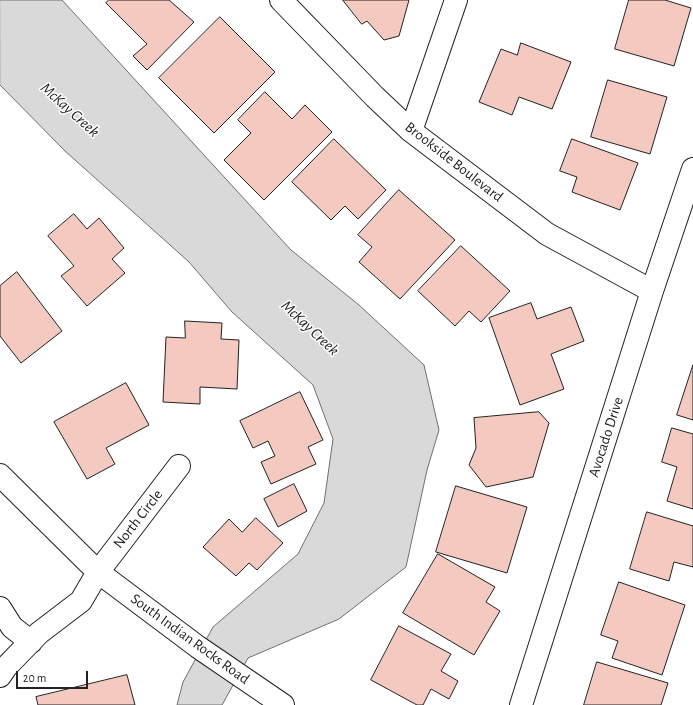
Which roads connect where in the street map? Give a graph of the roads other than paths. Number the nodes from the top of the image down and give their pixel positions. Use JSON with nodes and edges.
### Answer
{"nodes":[{"id":1,"x":281,"y":0,"type":"edge"},
{"id":2,"x":456,"y":0,"type":"edge"},
{"id":3,"x":411,"y":131,"type":"junction"},
{"id":4,"x":693,"y":169,"type":"edge"},
{"id":5,"x":652,"y":291,"type":"junction"},
{"id":6,"x":179,"y":466,"type":"dead end"},
{"id":7,"x":3,"y":483,"type":"edge"},
{"id":8,"x":98,"y":572,"type":"junction"},
{"id":9,"x":0,"y":608,"type":"edge"},
{"id":10,"x":30,"y":642,"type":"junction"},
{"id":11,"x":0,"y":676,"type":"edge"},
{"id":12,"x":283,"y":705,"type":"edge"},
{"id":13,"x":521,"y":705,"type":"edge"}],
"edges":[{"from":1,"to":3,"type":"street","name":"Brookside Boulevard"},
{"from":2,"to":3,"type":"street"},
{"from":3,"to":5,"type":"street","name":"Brookside Boulevard"},
{"from":4,"to":5,"type":"street","name":"Avocado Drive"},
{"from":5,"to":13,"type":"street","name":"Avocado Drive"},
{"from":6,"to":8,"type":"street","name":"North Circle"},
{"from":7,"to":8,"type":"street","name":"South Indian Rocks Road"},
{"from":8,"to":10,"type":"street","name":"North Circle"},
{"from":8,"to":12,"type":"street","name":"South Indian Rocks Road"},
{"from":9,"to":10,"type":"street"},
{"from":10,"to":11,"type":"street","name":"North Circle"}]}
